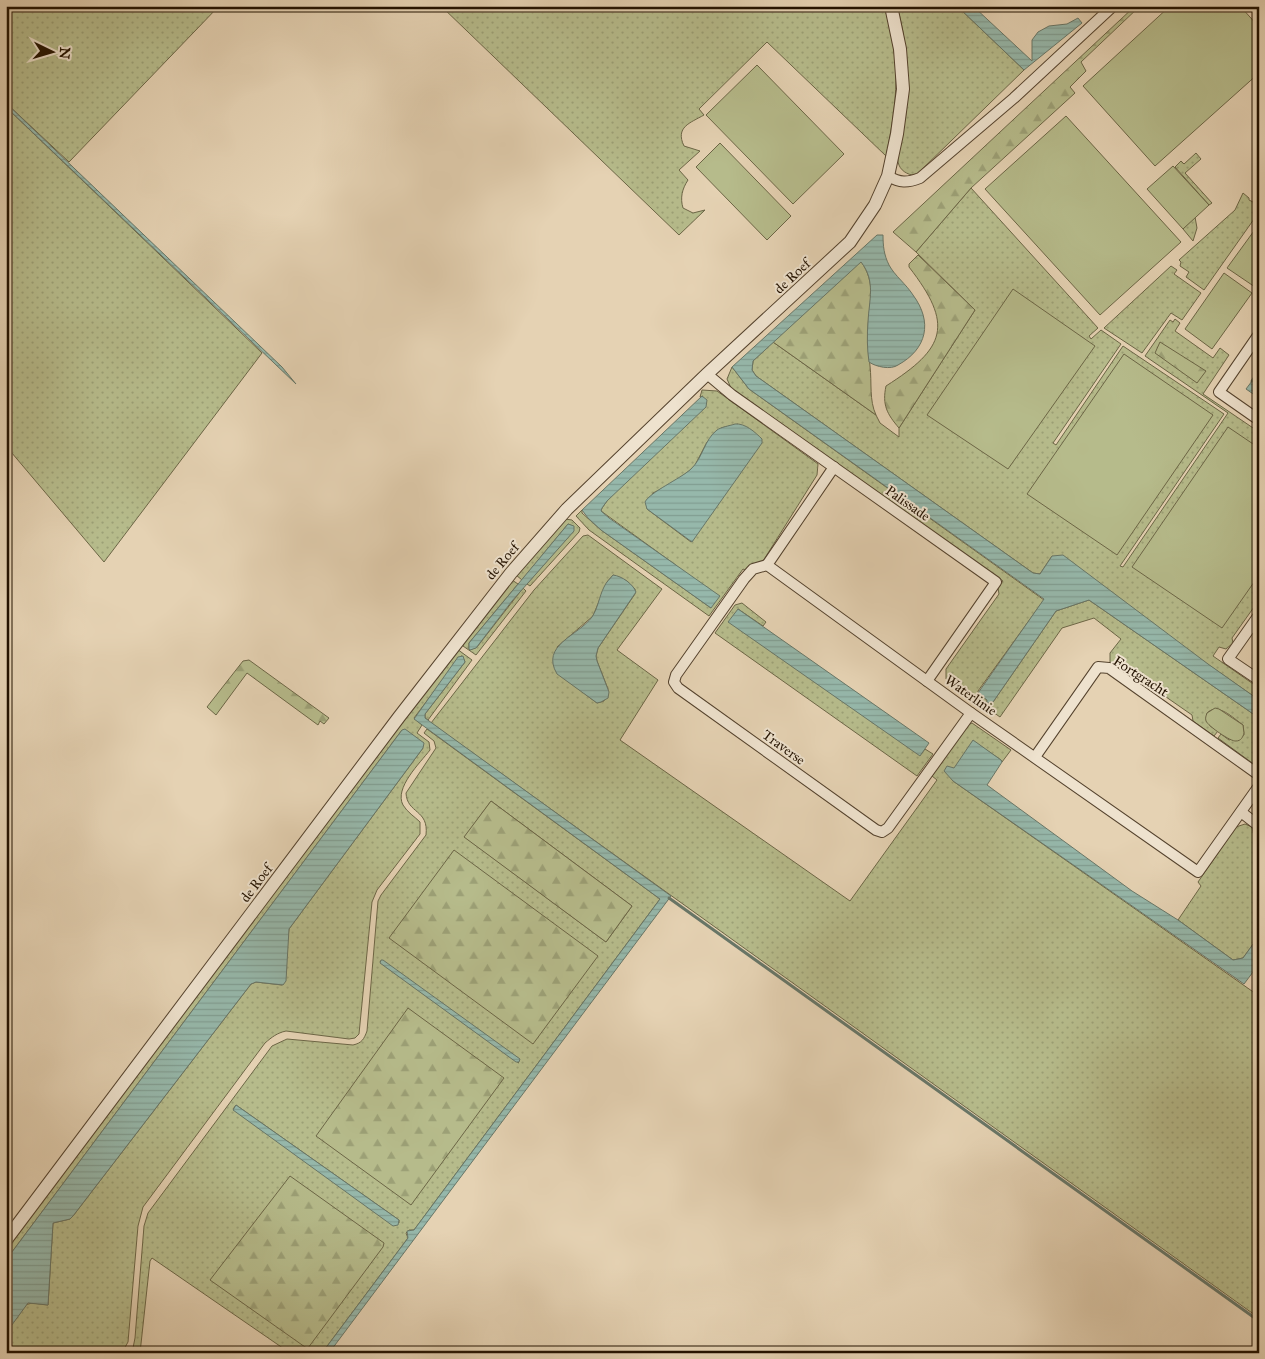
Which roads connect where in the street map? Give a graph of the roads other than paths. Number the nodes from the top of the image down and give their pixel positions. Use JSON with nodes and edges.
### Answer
{"nodes":[{"id":1,"x":891,"y":6,"type":"edge"},
{"id":2,"x":1113,"y":6,"type":"edge"},
{"id":3,"x":888,"y":176,"type":"junction"},
{"id":4,"x":1259,"y":334,"type":"edge"},
{"id":5,"x":708,"y":374,"type":"junction"},
{"id":6,"x":1259,"y":420,"type":"edge"},
{"id":7,"x":834,"y":467,"type":"junction"},
{"id":8,"x":767,"y":565,"type":"junction"},
{"id":9,"x":1259,"y":615,"type":"edge"},
{"id":10,"x":1259,"y":680,"type":"edge"},
{"id":11,"x":927,"y":681,"type":"junction"},
{"id":12,"x":971,"y":713,"type":"junction"},
{"id":13,"x":1035,"y":757,"type":"junction"},
{"id":14,"x":1259,"y":775,"type":"edge"},
{"id":15,"x":1259,"y":786,"type":"edge"},
{"id":16,"x":1240,"y":812,"type":"junction"},
{"id":17,"x":1259,"y":826,"type":"edge"},
{"id":18,"x":6,"y":1240,"type":"edge"}],
"edges":[{"from":1,"to":3,"type":"street","name":"de Roef"},
{"from":2,"to":3,"type":"street"},
{"from":3,"to":5,"type":"street","name":"de Roef"},
{"from":4,"to":6,"type":"street"},
{"from":5,"to":7,"type":"street","name":"Palissade"},
{"from":5,"to":18,"type":"street","name":"de Roef"},
{"from":7,"to":8,"type":"street"},
{"from":7,"to":11,"type":"street","name":"Palissade"},
{"from":8,"to":11,"type":"street","name":"Waterlinie"},
{"from":8,"to":12,"type":"street","name":"Traverse"},
{"from":9,"to":10,"type":"street"},
{"from":11,"to":12,"type":"street","name":"Waterlinie"},
{"from":12,"to":13,"type":"street","name":"Waterlinie"},
{"from":13,"to":14,"type":"street","name":"Fortgracht"},
{"from":13,"to":16,"type":"street","name":"Waterlinie"},
{"from":15,"to":16,"type":"street","name":"Waterlinie"},
{"from":16,"to":17,"type":"street"}]}
